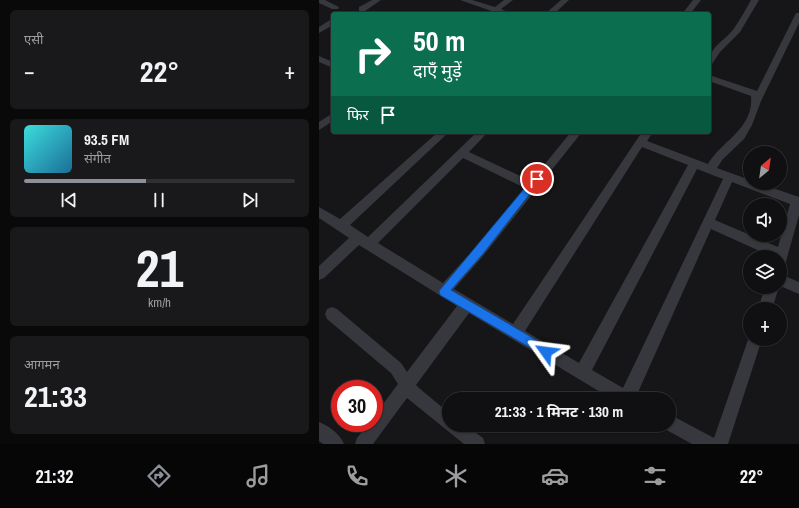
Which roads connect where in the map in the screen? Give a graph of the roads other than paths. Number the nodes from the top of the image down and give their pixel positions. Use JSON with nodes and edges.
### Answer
{"nodes":[{"id":1,"x":319,"y":0,"type":"edge"},
{"id":2,"x":377,"y":0,"type":"edge"},
{"id":3,"x":464,"y":0,"type":"edge"},
{"id":4,"x":509,"y":0,"type":"edge"},
{"id":5,"x":565,"y":0,"type":"edge"},
{"id":6,"x":697,"y":0,"type":"edge"},
{"id":7,"x":755,"y":0,"type":"edge"},
{"id":8,"x":335,"y":7,"type":"dead end"},
{"id":9,"x":362,"y":9,"type":"dead end"},
{"id":10,"x":496,"y":10,"type":"junction"},
{"id":11,"x":502,"y":12,"type":"edge"},
{"id":12,"x":551,"y":12,"type":"edge"},
{"id":13,"x":688,"y":12,"type":"edge"},
{"id":14,"x":799,"y":15,"type":"edge"},
{"id":15,"x":320,"y":21,"type":"edge"},
{"id":16,"x":331,"y":23,"type":"edge"},
{"id":17,"x":331,"y":24,"type":"edge"},
{"id":18,"x":319,"y":31,"type":"edge"},
{"id":19,"x":319,"y":59,"type":"edge"},
{"id":20,"x":711,"y":59,"type":"edge"},
{"id":21,"x":331,"y":64,"type":"edge"},
{"id":22,"x":711,"y":79,"type":"edge"},
{"id":23,"x":757,"y":100,"type":"junction"},
{"id":24,"x":327,"y":117,"type":"edge"},
{"id":25,"x":319,"y":127,"type":"edge"},
{"id":26,"x":442,"y":134,"type":"edge"},
{"id":27,"x":481,"y":134,"type":"edge"},
{"id":28,"x":575,"y":134,"type":"edge"},
{"id":29,"x":644,"y":137,"type":"edge"},
{"id":30,"x":461,"y":153,"type":"junction"},
{"id":31,"x":694,"y":164,"type":"junction"},
{"id":32,"x":710,"y":170,"type":"junction"},
{"id":33,"x":729,"y":177,"type":"junction"},
{"id":34,"x":531,"y":186,"type":"junction"},
{"id":35,"x":798,"y":201,"type":"edge"},
{"id":36,"x":319,"y":212,"type":"edge"},
{"id":37,"x":707,"y":222,"type":"junction"},
{"id":38,"x":342,"y":225,"type":"junction"},
{"id":39,"x":364,"y":241,"type":"junction"},
{"id":40,"x":765,"y":250,"type":"edge"},
{"id":41,"x":783,"y":250,"type":"edge"},
{"id":42,"x":319,"y":274,"type":"edge"},
{"id":43,"x":787,"y":283,"type":"edge"},
{"id":44,"x":799,"y":288,"type":"edge"},
{"id":45,"x":444,"y":291,"type":"junction"},
{"id":46,"x":466,"y":305,"type":"junction"},
{"id":47,"x":333,"y":314,"type":"dead end"},
{"id":48,"x":515,"y":333,"type":"junction"},
{"id":49,"x":753,"y":346,"type":"edge"},
{"id":50,"x":582,"y":373,"type":"junction"},
{"id":51,"x":407,"y":386,"type":"junction"},
{"id":52,"x":615,"y":392,"type":"edge"},
{"id":53,"x":630,"y":392,"type":"edge"},
{"id":54,"x":442,"y":418,"type":"edge"},
{"id":55,"x":676,"y":426,"type":"edge"},
{"id":56,"x":319,"y":430,"type":"edge"},
{"id":57,"x":461,"y":432,"type":"edge"},
{"id":58,"x":336,"y":444,"type":"edge"},
{"id":59,"x":363,"y":444,"type":"edge"},
{"id":60,"x":477,"y":444,"type":"edge"},
{"id":61,"x":709,"y":444,"type":"edge"},
{"id":62,"x":720,"y":444,"type":"edge"}],
"edges":[{"from":1,"to":8,"type":"street"},
{"from":2,"to":9,"type":"street"},
{"from":3,"to":10,"type":"street"},
{"from":4,"to":10,"type":"street"},
{"from":5,"to":12,"type":"street"},
{"from":6,"to":13,"type":"street"},
{"from":7,"to":20,"type":"street"},
{"from":10,"to":11,"type":"street"},
{"from":14,"to":23,"type":"street"},
{"from":15,"to":16,"type":"street"},
{"from":17,"to":18,"type":"street"},
{"from":19,"to":21,"type":"street"},
{"from":22,"to":23,"type":"street"},
{"from":23,"to":32,"type":"street"},
{"from":24,"to":25,"type":"street"},
{"from":26,"to":38,"type":"street"},
{"from":27,"to":30,"type":"street"},
{"from":28,"to":34,"type":"street"},
{"from":29,"to":31,"type":"street"},
{"from":29,"to":48,"type":"street"},
{"from":30,"to":34,"type":"street"},
{"from":30,"to":39,"type":"street"},
{"from":31,"to":32,"type":"street"},
{"from":31,"to":50,"type":"street"},
{"from":32,"to":33,"type":"street"},
{"from":33,"to":35,"type":"street"},
{"from":33,"to":37,"type":"street"},
{"from":34,"to":45,"type":"street"},
{"from":35,"to":41,"type":"street"},
{"from":36,"to":38,"type":"street"},
{"from":37,"to":40,"type":"street"},
{"from":37,"to":53,"type":"street"},
{"from":38,"to":39,"type":"street"},
{"from":39,"to":42,"type":"street"},
{"from":39,"to":45,"type":"street"},
{"from":43,"to":44,"type":"street"},
{"from":45,"to":46,"type":"street"},
{"from":46,"to":48,"type":"street"},
{"from":46,"to":51,"type":"street"},
{"from":47,"to":51,"type":"street"},
{"from":48,"to":50,"type":"street"},
{"from":49,"to":62,"type":"street"},
{"from":50,"to":52,"type":"street"},
{"from":51,"to":54,"type":"street"},
{"from":51,"to":59,"type":"street"},
{"from":55,"to":61,"type":"street"},
{"from":56,"to":58,"type":"street"},
{"from":57,"to":60,"type":"street"}]}
